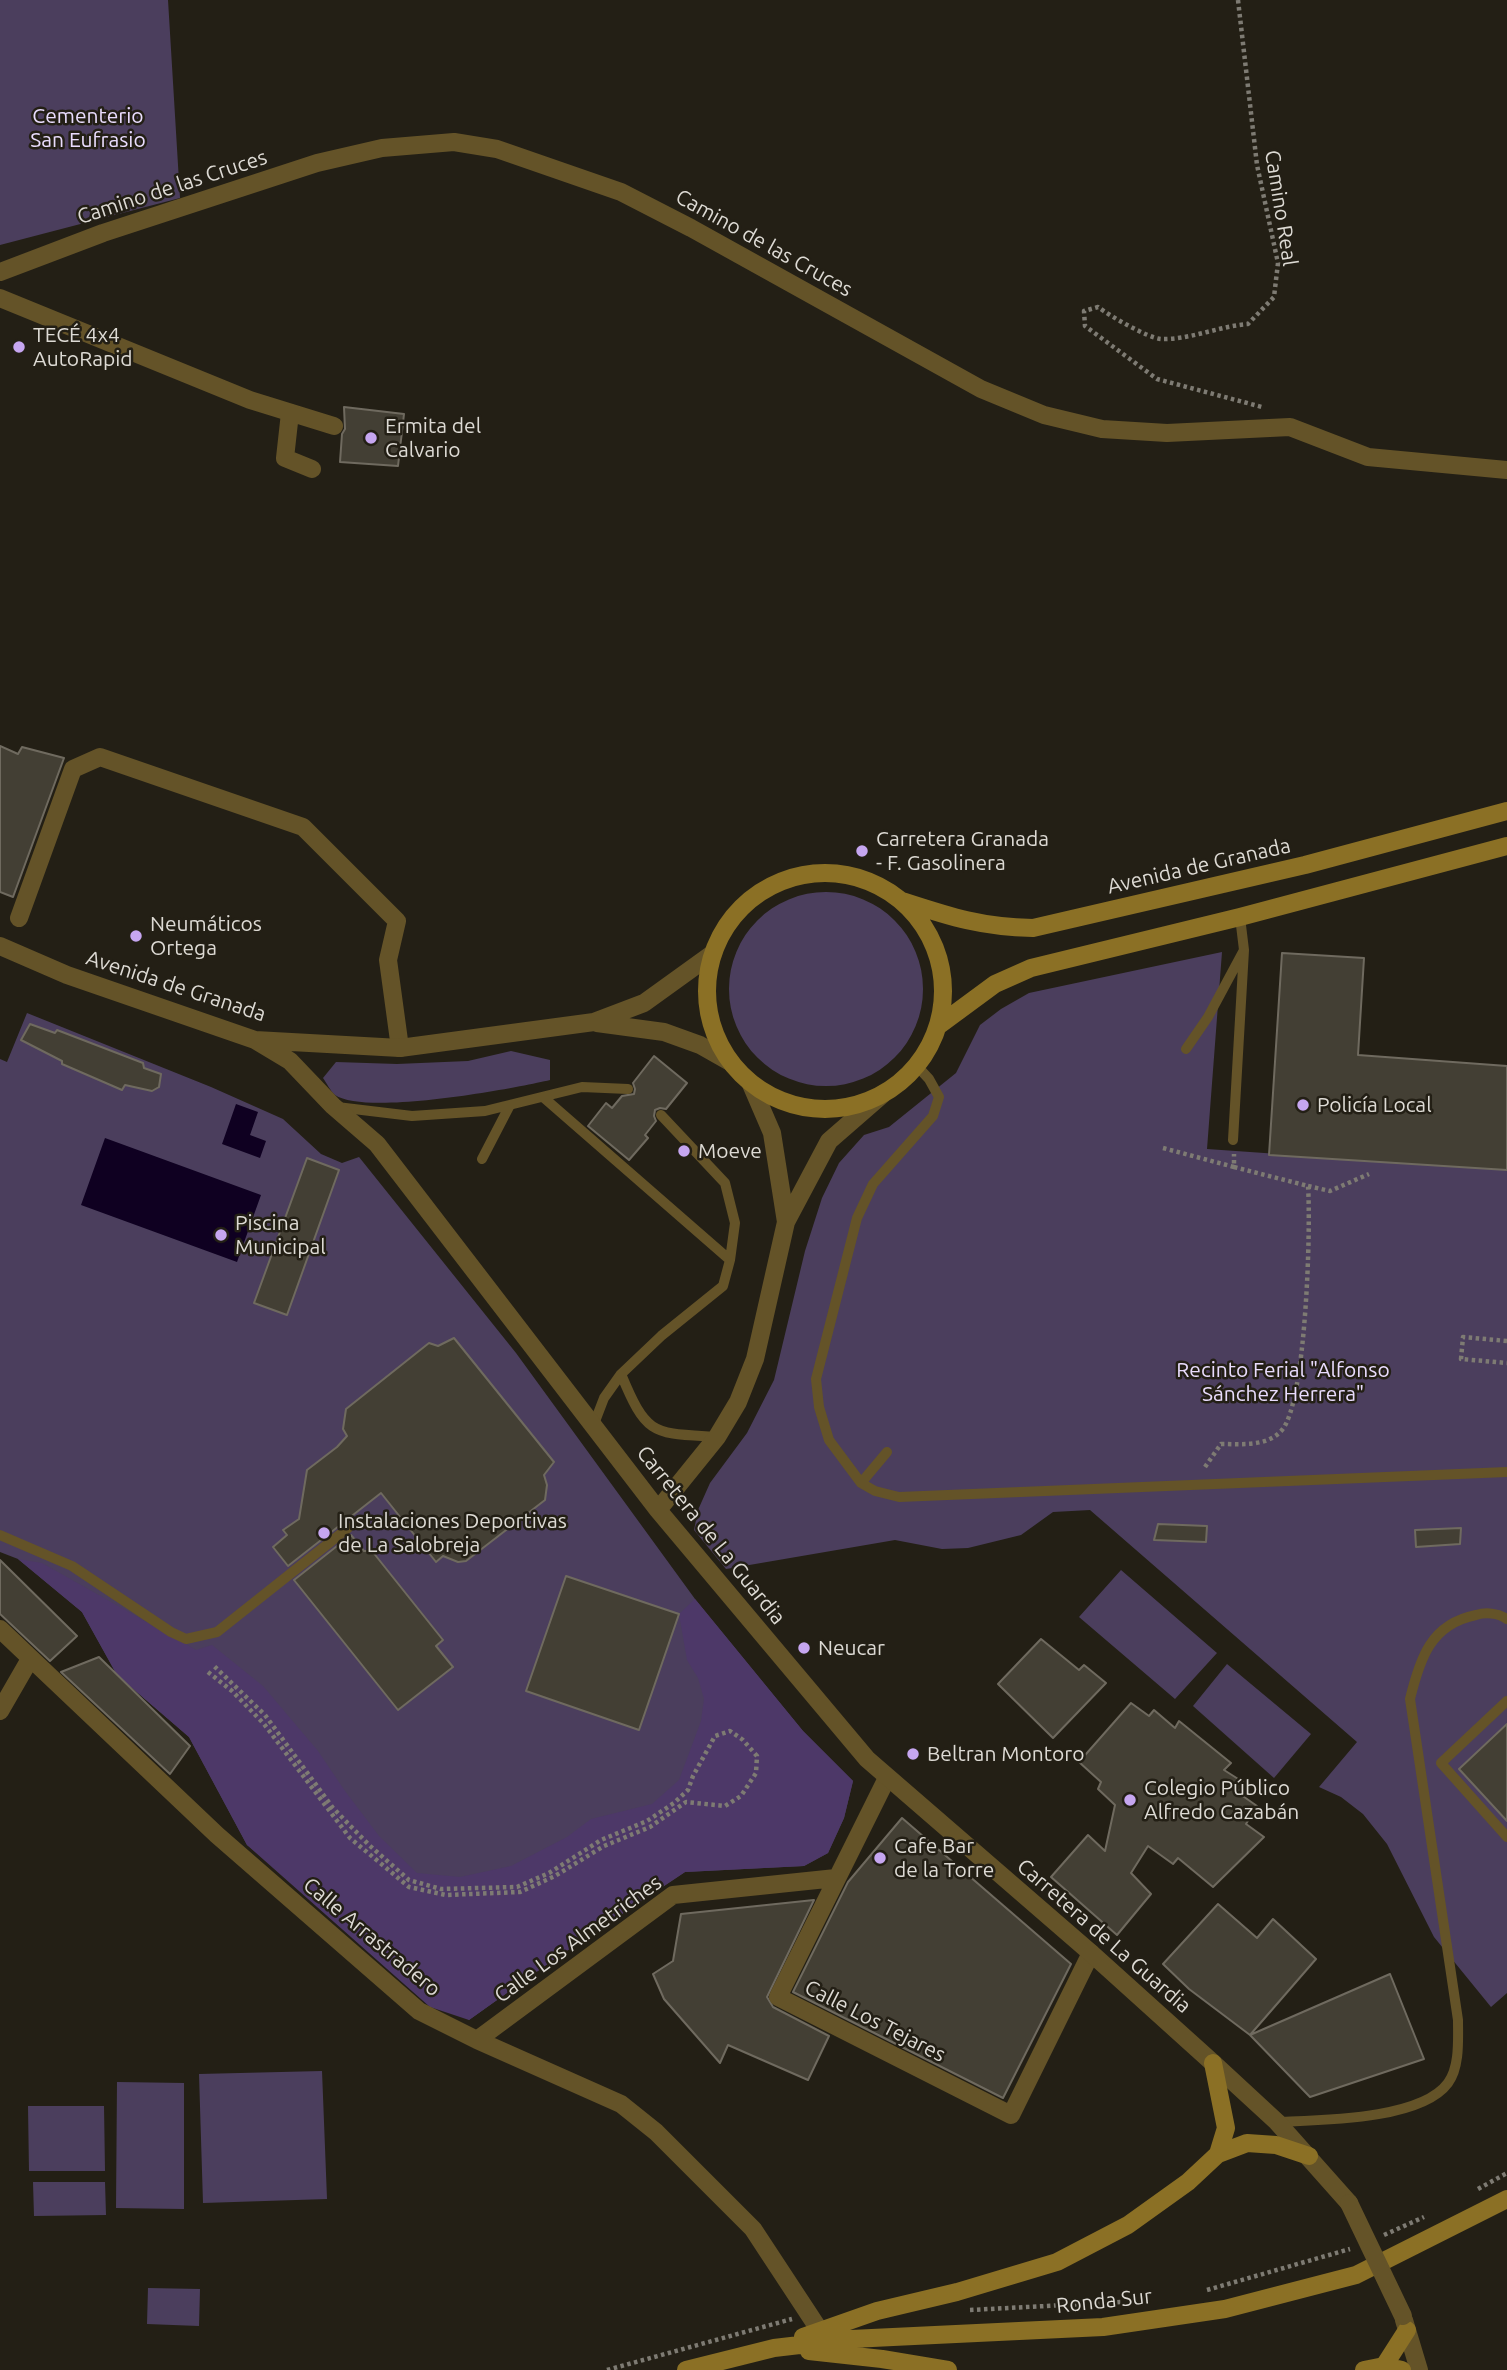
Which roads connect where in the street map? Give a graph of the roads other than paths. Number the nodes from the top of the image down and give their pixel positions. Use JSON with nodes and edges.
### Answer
{"nodes":[{"id":1,"x":0,"y":272,"type":"edge"},
{"id":2,"x":0,"y":298,"type":"edge"},
{"id":3,"x":290,"y":413,"type":"junction"},
{"id":4,"x":334,"y":426,"type":"dead end"},
{"id":5,"x":312,"y":469,"type":"dead end"},
{"id":6,"x":1507,"y":470,"type":"edge"},
{"id":7,"x":1507,"y":811,"type":"edge"},
{"id":8,"x":1507,"y":846,"type":"edge"},
{"id":9,"x":900,"y":900,"type":"junction"},
{"id":10,"x":1240,"y":917,"type":"junction"},
{"id":11,"x":19,"y":918,"type":"dead end"},
{"id":12,"x":0,"y":946,"type":"edge"},
{"id":13,"x":1244,"y":950,"type":"junction"},
{"id":14,"x":712,"y":954,"type":"junction"},
{"id":15,"x":594,"y":1022,"type":"junction"},
{"id":16,"x":938,"y":1026,"type":"junction"},
{"id":17,"x":255,"y":1040,"type":"junction"},
{"id":18,"x":400,"y":1048,"type":"junction"},
{"id":19,"x":1186,"y":1049,"type":"dead end"},
{"id":20,"x":730,"y":1062,"type":"junction"},
{"id":21,"x":917,"y":1066,"type":"junction"},
{"id":22,"x":750,"y":1082,"type":"junction"},
{"id":23,"x":628,"y":1089,"type":"dead end"},
{"id":24,"x":883,"y":1094,"type":"junction"},
{"id":25,"x":543,"y":1097,"type":"junction"},
{"id":26,"x":510,"y":1105,"type":"junction"},
{"id":27,"x":333,"y":1106,"type":"junction"},
{"id":28,"x":661,"y":1115,"type":"dead end"},
{"id":29,"x":1233,"y":1140,"type":"road end"},
{"id":30,"x":482,"y":1159,"type":"dead end"},
{"id":31,"x":786,"y":1222,"type":"junction"},
{"id":32,"x":730,"y":1260,"type":"junction"},
{"id":33,"x":621,"y":1374,"type":"junction"},
{"id":34,"x":594,"y":1424,"type":"junction"},
{"id":35,"x":717,"y":1437,"type":"junction"},
{"id":36,"x":887,"y":1452,"type":"dead end"},
{"id":37,"x":1507,"y":1472,"type":"edge"},
{"id":38,"x":860,"y":1483,"type":"junction"},
{"id":39,"x":658,"y":1510,"type":"junction"},
{"id":40,"x":348,"y":1528,"type":"dead end"},
{"id":41,"x":0,"y":1535,"type":"edge"},
{"id":42,"x":1507,"y":1619,"type":"edge"},
{"id":43,"x":0,"y":1629,"type":"edge"},
{"id":44,"x":30,"y":1659,"type":"junction"},
{"id":45,"x":1507,"y":1701,"type":"edge"},
{"id":46,"x":0,"y":1711,"type":"edge"},
{"id":47,"x":887,"y":1778,"type":"junction"},
{"id":48,"x":1507,"y":1837,"type":"edge"},
{"id":49,"x":836,"y":1878,"type":"junction"},
{"id":50,"x":1091,"y":1953,"type":"junction"},
{"id":51,"x":477,"y":2040,"type":"junction"},
{"id":52,"x":1213,"y":2063,"type":"junction"},
{"id":53,"x":1277,"y":2122,"type":"junction"},
{"id":54,"x":1218,"y":2154,"type":"junction"},
{"id":55,"x":1308,"y":2156,"type":"junction"},
{"id":56,"x":1507,"y":2199,"type":"edge"},
{"id":57,"x":1405,"y":2323,"type":"junction"},
{"id":58,"x":820,"y":2331,"type":"junction"},
{"id":59,"x":774,"y":2348,"type":"junction"},
{"id":60,"x":1384,"y":2365,"type":"junction"},
{"id":61,"x":686,"y":2370,"type":"edge"},
{"id":62,"x":948,"y":2370,"type":"edge"},
{"id":63,"x":1364,"y":2370,"type":"edge"},
{"id":64,"x":1402,"y":2370,"type":"edge"},
{"id":65,"x":1419,"y":2370,"type":"edge"}],
"edges":[{"from":1,"to":6,"type":"street","name":"Camino de las Cruces"},
{"from":2,"to":3,"type":"street"},
{"from":3,"to":4,"type":"street"},
{"from":3,"to":5,"type":"street"},
{"from":7,"to":9,"type":"main road","name":"Avenida de Granada"},
{"from":8,"to":10,"type":"main road"},
{"from":9,"to":14,"type":"main road"},
{"from":9,"to":16,"type":"main road"},
{"from":10,"to":13,"type":"lane"},
{"from":10,"to":16,"type":"main road"},
{"from":11,"to":18,"type":"street"},
{"from":12,"to":17,"type":"street","name":"Avenida de Granada"},
{"from":13,"to":19,"type":"lane"},
{"from":13,"to":29,"type":"lane"},
{"from":14,"to":15,"type":"street","name":"Avenida de Granada"},
{"from":14,"to":20,"type":"main road"},
{"from":15,"to":18,"type":"street","name":"Avenida de Granada"},
{"from":15,"to":20,"type":"street","name":"Avenida de Granada"},
{"from":16,"to":21,"type":"main road"},
{"from":17,"to":18,"type":"street","name":"Avenida de Granada"},
{"from":17,"to":27,"type":"street","name":"Carretera de La Guardia"},
{"from":20,"to":22,"type":"main road"},
{"from":21,"to":24,"type":"main road"},
{"from":21,"to":38,"type":"lane"},
{"from":22,"to":24,"type":"main road"},
{"from":22,"to":31,"type":"street"},
{"from":23,"to":25,"type":"lane"},
{"from":24,"to":31,"type":"street"},
{"from":25,"to":26,"type":"lane"},
{"from":25,"to":32,"type":"lane"},
{"from":26,"to":27,"type":"lane"},
{"from":26,"to":30,"type":"lane"},
{"from":27,"to":34,"type":"street","name":"Carretera de La Guardia"},
{"from":28,"to":32,"type":"lane"},
{"from":31,"to":35,"type":"street"},
{"from":32,"to":33,"type":"lane"},
{"from":33,"to":34,"type":"lane"},
{"from":33,"to":35,"type":"lane"},
{"from":34,"to":39,"type":"street","name":"Carretera de La Guardia"},
{"from":35,"to":39,"type":"street"},
{"from":36,"to":38,"type":"lane"},
{"from":37,"to":38,"type":"lane"},
{"from":39,"to":47,"type":"street","name":"Carretera de La Guardia"},
{"from":40,"to":41,"type":"lane"},
{"from":42,"to":53,"type":"lane"},
{"from":43,"to":44,"type":"street","name":"Calle Arrastradero"},
{"from":44,"to":46,"type":"street"},
{"from":44,"to":51,"type":"street","name":"Calle Arrastradero"},
{"from":45,"to":48,"type":"lane"},
{"from":47,"to":49,"type":"street","name":"Calle Los Tejares"},
{"from":47,"to":50,"type":"street","name":"Carretera de La Guardia"},
{"from":49,"to":50,"type":"street","name":"Calle Los Tejares"},
{"from":49,"to":51,"type":"street","name":"Calle Los Almetriches"},
{"from":50,"to":52,"type":"street","name":"Carretera de La Guardia"},
{"from":51,"to":58,"type":"street","name":"Calle Arrastradero"},
{"from":52,"to":53,"type":"street","name":"Carretera de La Guardia"},
{"from":52,"to":54,"type":"main road"},
{"from":53,"to":55,"type":"street","name":"Carretera de La Guardia"},
{"from":54,"to":55,"type":"main road"},
{"from":54,"to":58,"type":"main road"},
{"from":55,"to":57,"type":"street","name":"Carretera de La Guardia","bridge":true},
{"from":56,"to":59,"type":"main road","name":"Ronda Sur"},
{"from":57,"to":60,"type":"main road"},
{"from":57,"to":65,"type":"street","name":"Carretera de La Guardia"},
{"from":58,"to":59,"type":"main road"},
{"from":59,"to":61,"type":"main road","name":"Ronda Sur"},
{"from":59,"to":62,"type":"main road"},
{"from":60,"to":63,"type":"main road"},
{"from":60,"to":64,"type":"main road"}]}
